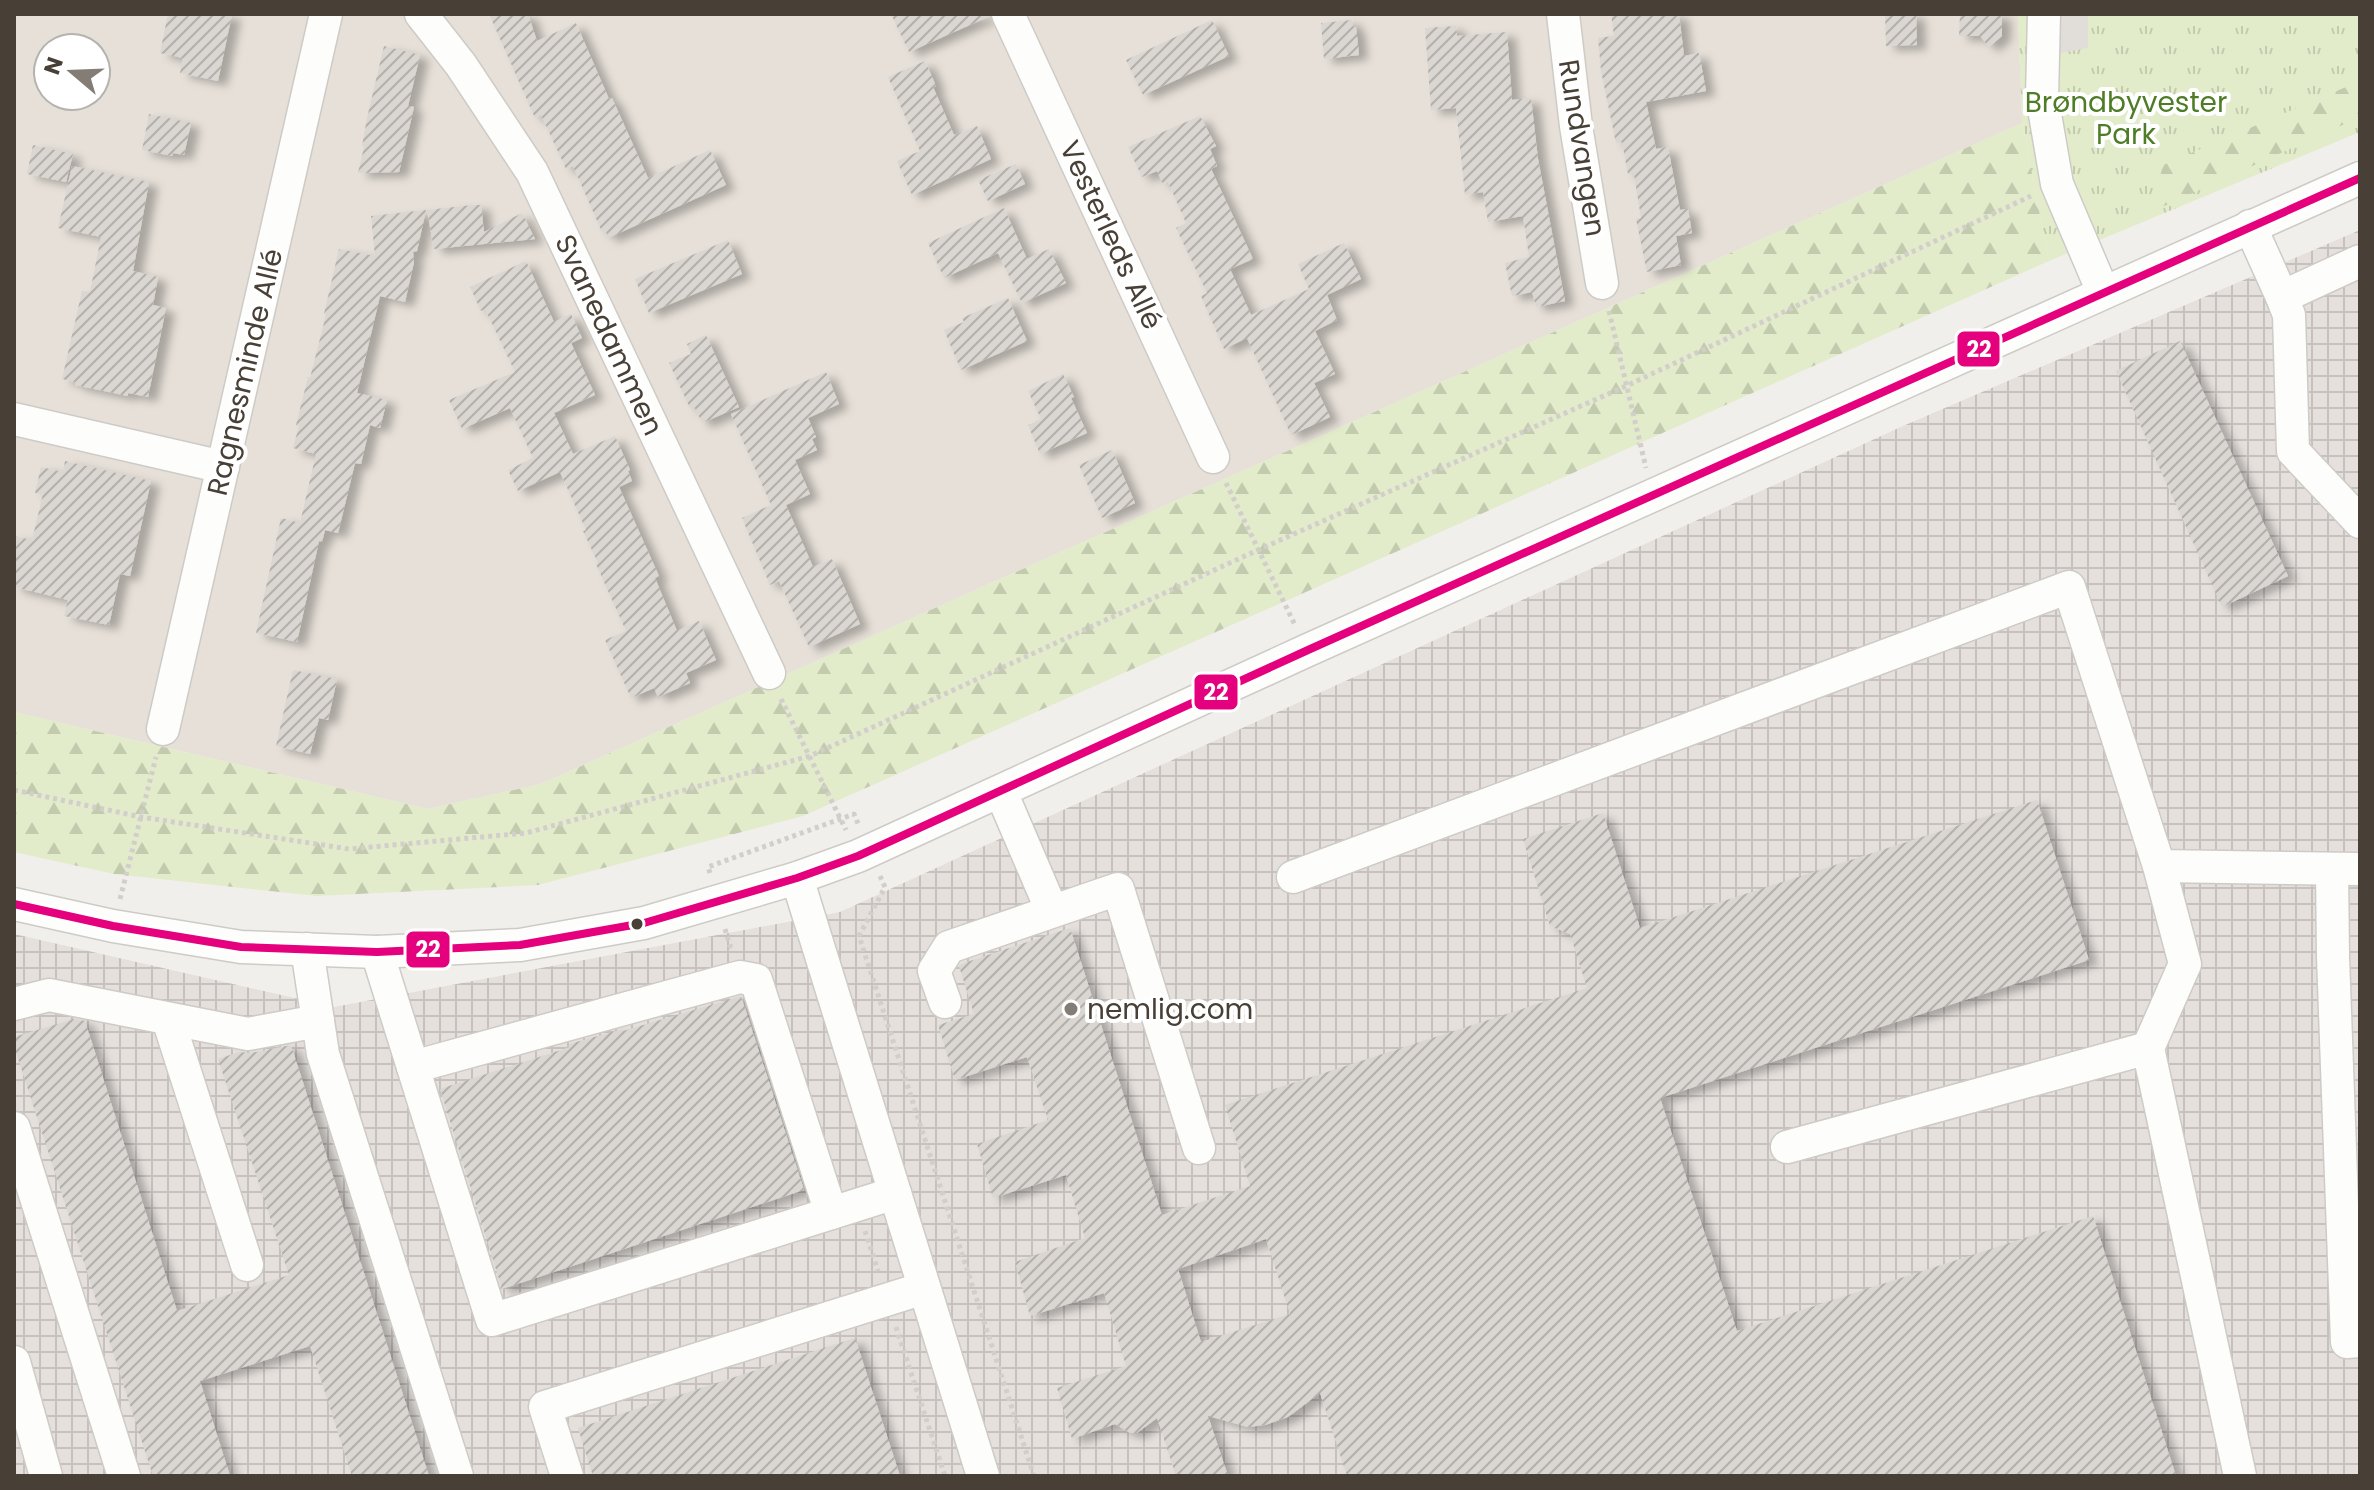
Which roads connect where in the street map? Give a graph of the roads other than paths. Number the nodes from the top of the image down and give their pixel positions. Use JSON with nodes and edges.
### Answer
{"nodes":[{"id":1,"x":326,"y":14,"type":"edge"},
{"id":2,"x":421,"y":14,"type":"edge"},
{"id":3,"x":1008,"y":14,"type":"edge"},
{"id":4,"x":1563,"y":14,"type":"edge"},
{"id":5,"x":2044,"y":14,"type":"edge"},
{"id":6,"x":2360,"y":178,"type":"edge"},
{"id":7,"x":2250,"y":226,"type":"junction"},
{"id":8,"x":2360,"y":261,"type":"edge"},
{"id":9,"x":1602,"y":283,"type":"road end"},
{"id":10,"x":2103,"y":292,"type":"junction"},
{"id":11,"x":2282,"y":297,"type":"junction"},
{"id":12,"x":14,"y":419,"type":"edge"},
{"id":13,"x":1213,"y":457,"type":"road end"},
{"id":14,"x":223,"y":467,"type":"junction"},
{"id":15,"x":2360,"y":522,"type":"edge"},
{"id":16,"x":769,"y":673,"type":"road end"},
{"id":17,"x":163,"y":729,"type":"road end"},
{"id":18,"x":1001,"y":792,"type":"junction"},
{"id":19,"x":2159,"y":866,"type":"junction"},
{"id":20,"x":2346,"y":869,"type":"edge"},
{"id":21,"x":1293,"y":877,"type":"dead end"},
{"id":22,"x":797,"y":878,"type":"junction"},
{"id":23,"x":14,"y":904,"type":"edge"},
{"id":24,"x":1052,"y":911,"type":"junction"},
{"id":25,"x":307,"y":949,"type":"junction"},
{"id":26,"x":377,"y":952,"type":"junction"},
{"id":27,"x":2346,"y":956,"type":"edge"},
{"id":28,"x":945,"y":1002,"type":"dead end"},
{"id":29,"x":14,"y":1004,"type":"edge"},
{"id":30,"x":168,"y":1019,"type":"junction"},
{"id":31,"x":318,"y":1021,"type":"junction"},
{"id":32,"x":2148,"y":1048,"type":"junction"},
{"id":33,"x":413,"y":1067,"type":"junction"},
{"id":34,"x":14,"y":1128,"type":"edge"},
{"id":35,"x":1787,"y":1147,"type":"dead end"},
{"id":36,"x":1199,"y":1148,"type":"dead end"},
{"id":37,"x":895,"y":1193,"type":"junction"},
{"id":38,"x":831,"y":1213,"type":"junction"},
{"id":39,"x":247,"y":1265,"type":"dead end"},
{"id":40,"x":924,"y":1288,"type":"junction"},
{"id":41,"x":2360,"y":1341,"type":"edge"},
{"id":42,"x":14,"y":1362,"type":"edge"},
{"id":43,"x":46,"y":1476,"type":"edge"},
{"id":44,"x":124,"y":1476,"type":"edge"},
{"id":45,"x":457,"y":1476,"type":"edge"},
{"id":46,"x":567,"y":1476,"type":"edge"},
{"id":47,"x":983,"y":1476,"type":"edge"},
{"id":48,"x":2240,"y":1476,"type":"edge"}],
"edges":[{"from":1,"to":14,"type":"street","name":"Ragnesminde Allé"},
{"from":2,"to":16,"type":"street","name":"Svanedammen"},
{"from":3,"to":13,"type":"street","name":"Vesterleds Allé"},
{"from":4,"to":9,"type":"street","name":"Rundvangen"},
{"from":5,"to":10,"type":"street"},
{"from":6,"to":7,"type":"street"},
{"from":7,"to":10,"type":"street"},
{"from":7,"to":11,"type":"street"},
{"from":8,"to":11,"type":"street"},
{"from":10,"to":18,"type":"street"},
{"from":11,"to":15,"type":"street"},
{"from":12,"to":14,"type":"street"},
{"from":14,"to":17,"type":"street","name":"Ragnesminde Allé"},
{"from":18,"to":22,"type":"street"},
{"from":18,"to":24,"type":"street"},
{"from":19,"to":20,"type":"street"},
{"from":19,"to":21,"type":"street"},
{"from":19,"to":32,"type":"street"},
{"from":20,"to":27,"type":"street"},
{"from":22,"to":26,"type":"street"},
{"from":22,"to":37,"type":"street"},
{"from":23,"to":25,"type":"street"},
{"from":24,"to":28,"type":"street"},
{"from":24,"to":36,"type":"street"},
{"from":25,"to":26,"type":"street"},
{"from":25,"to":31,"type":"street"},
{"from":26,"to":33,"type":"street"},
{"from":27,"to":41,"type":"street"},
{"from":29,"to":30,"type":"street"},
{"from":30,"to":31,"type":"street"},
{"from":30,"to":39,"type":"street"},
{"from":31,"to":45,"type":"street"},
{"from":32,"to":35,"type":"street"},
{"from":32,"to":48,"type":"street"},
{"from":33,"to":38,"type":"street"},
{"from":33,"to":38,"type":"street"},
{"from":34,"to":44,"type":"street"},
{"from":37,"to":38,"type":"street"},
{"from":37,"to":40,"type":"street"},
{"from":40,"to":46,"type":"street"},
{"from":40,"to":47,"type":"street"},
{"from":42,"to":43,"type":"street"}]}
